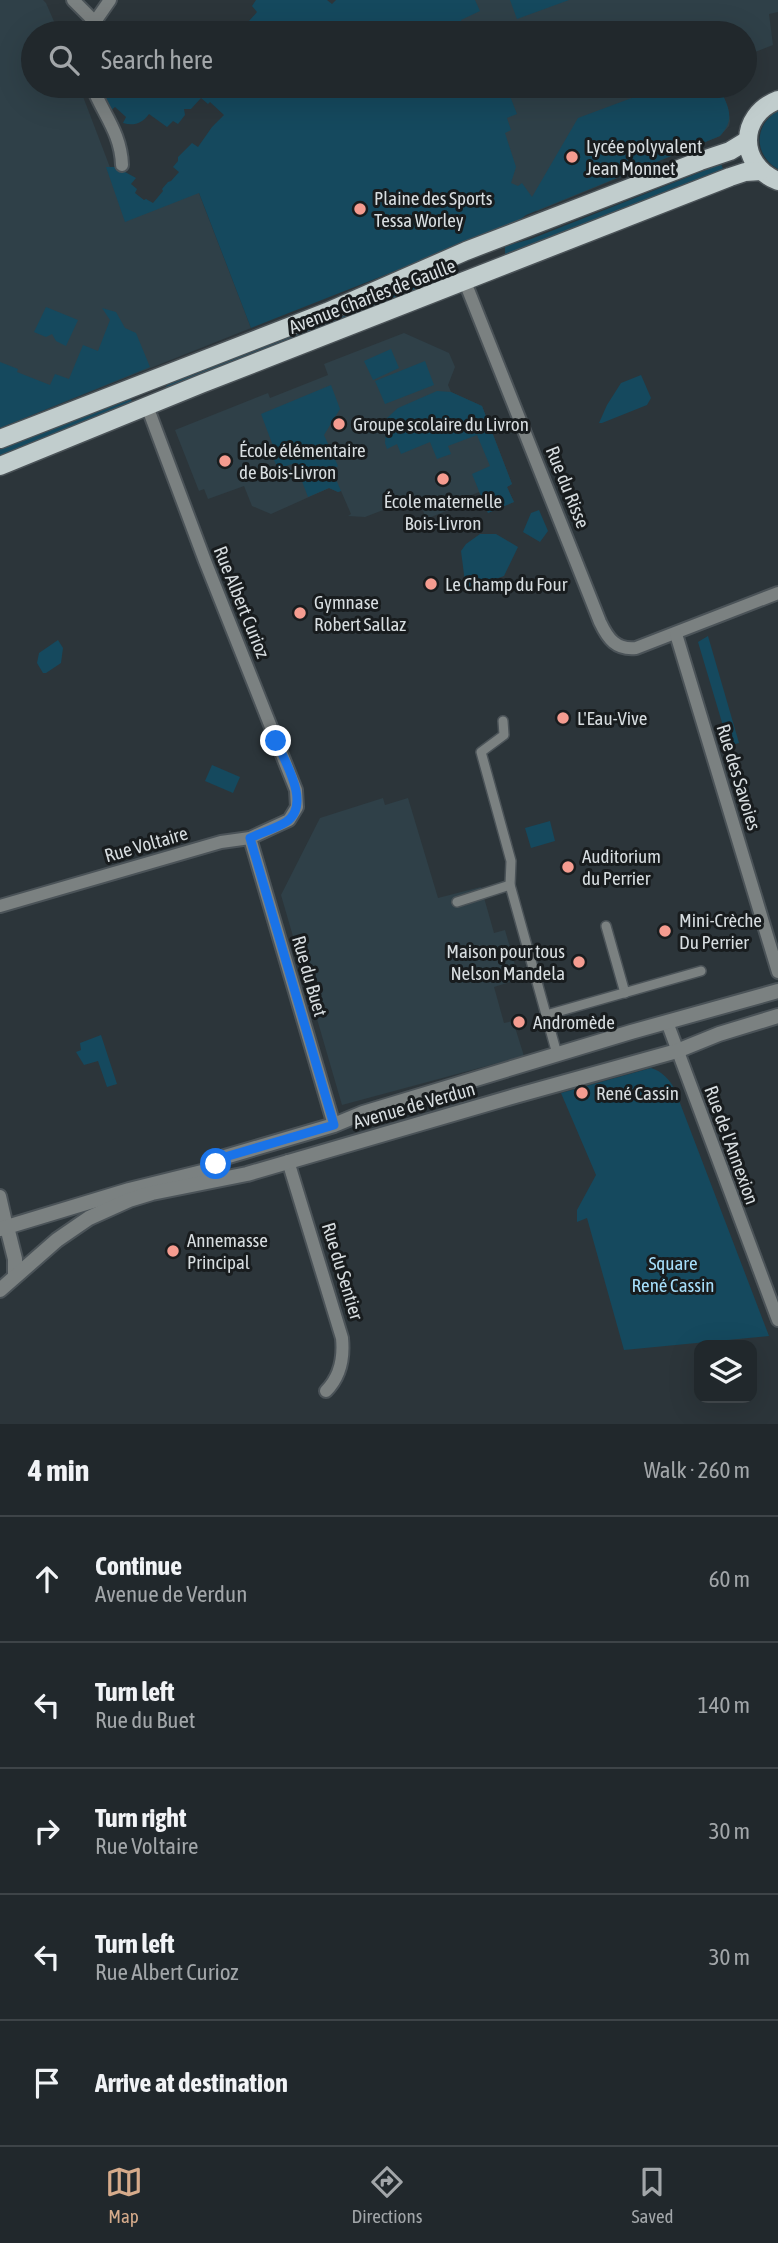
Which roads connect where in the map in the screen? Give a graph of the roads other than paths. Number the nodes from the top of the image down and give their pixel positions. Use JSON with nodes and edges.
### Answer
{"nodes":[{"id":1,"x":73,"y":0,"type":"edge"},
{"id":2,"x":110,"y":0,"type":"edge"},
{"id":3,"x":94,"y":21,"type":"joint"},
{"id":4,"x":97,"y":98,"type":"edge"},
{"id":5,"x":778,"y":100,"type":"edge"},
{"id":6,"x":748,"y":140,"type":"junction"},
{"id":7,"x":122,"y":165,"type":"dead end"},
{"id":8,"x":761,"y":171,"type":"junction"},
{"id":9,"x":778,"y":181,"type":"edge"},
{"id":10,"x":466,"y":251,"type":"junction"},
{"id":11,"x":445,"y":259,"type":"junction"},
{"id":12,"x":465,"y":282,"type":"junction"},
{"id":13,"x":143,"y":383,"type":"junction"},
{"id":14,"x":146,"y":408,"type":"junction"},
{"id":15,"x":0,"y":439,"type":"edge"},
{"id":16,"x":0,"y":466,"type":"edge"},
{"id":17,"x":778,"y":593,"type":"edge"},
{"id":18,"x":676,"y":634,"type":"junction"},
{"id":19,"x":503,"y":721,"type":"dead end"},
{"id":20,"x":296,"y":811,"type":"joint"},
{"id":21,"x":250,"y":838,"type":"junction"},
{"id":22,"x":510,"y":885,"type":"junction"},
{"id":23,"x":457,"y":902,"type":"dead end"},
{"id":24,"x":0,"y":906,"type":"edge"},
{"id":25,"x":606,"y":926,"type":"dead end"},
{"id":26,"x":701,"y":971,"type":"dead end"},
{"id":27,"x":778,"y":972,"type":"edge"},
{"id":28,"x":778,"y":991,"type":"edge"},
{"id":29,"x":625,"y":993,"type":"junction"},
{"id":30,"x":546,"y":1015,"type":"junction"},
{"id":31,"x":778,"y":1016,"type":"edge"},
{"id":32,"x":667,"y":1022,"type":"junction"},
{"id":33,"x":677,"y":1051,"type":"junction"},
{"id":34,"x":558,"y":1054,"type":"junction"},
{"id":35,"x":334,"y":1125,"type":"junction"},
{"id":36,"x":288,"y":1161,"type":"junction"},
{"id":37,"x":0,"y":1196,"type":"edge"},
{"id":38,"x":4,"y":1228,"type":"edge"},
{"id":39,"x":15,"y":1275,"type":"junction"},
{"id":40,"x":0,"y":1290,"type":"edge"},
{"id":41,"x":778,"y":1320,"type":"edge"},
{"id":42,"x":326,"y":1391,"type":"dead end"}],
"edges":[{"from":1,"to":3,"type":"street"},
{"from":2,"to":3,"type":"street"},
{"from":4,"to":7,"type":"street"},
{"from":5,"to":6,"type":"main road"},
{"from":6,"to":8,"type":"main road"},
{"from":6,"to":10,"type":"main road","name":"Avenue Charles de Gaulle"},
{"from":8,"to":9,"type":"main road"},
{"from":8,"to":12,"type":"main road","name":"Avenue Charles de Gaulle"},
{"from":10,"to":11,"type":"main road","name":"Avenue Charles de Gaulle"},
{"from":10,"to":12,"type":"main road"},
{"from":11,"to":12,"type":"main road"},
{"from":11,"to":13,"type":"main road","name":"Avenue Charles de Gaulle"},
{"from":12,"to":14,"type":"main road","name":"Avenue Charles de Gaulle"},
{"from":12,"to":18,"type":"street","name":"Rue du Risse"},
{"from":13,"to":14,"type":"main road"},
{"from":13,"to":15,"type":"main road","name":"Avenue Charles de Gaulle"},
{"from":14,"to":16,"type":"main road","name":"Avenue Charles de Gaulle"},
{"from":14,"to":20,"type":"street","name":"Rue Albert Curioz"},
{"from":17,"to":18,"type":"street","name":"Rue du Risse"},
{"from":18,"to":27,"type":"street","name":"Rue des Savoies"},
{"from":19,"to":22,"type":"street"},
{"from":20,"to":21,"type":"street","name":"Rue Voltaire"},
{"from":21,"to":24,"type":"street","name":"Rue Voltaire"},
{"from":21,"to":35,"type":"street","name":"Rue du Buet"},
{"from":22,"to":23,"type":"street"},
{"from":22,"to":30,"type":"street"},
{"from":25,"to":29,"type":"street"},
{"from":26,"to":29,"type":"street"},
{"from":28,"to":32,"type":"street","name":"Avenue de Verdun"},
{"from":29,"to":30,"type":"street"},
{"from":30,"to":34,"type":"street"},
{"from":31,"to":33,"type":"street","name":"Avenue de Verdun"},
{"from":32,"to":33,"type":"street","name":"Rue de l'Annexion"},
{"from":32,"to":34,"type":"street","name":"Avenue de Verdun"},
{"from":33,"to":36,"type":"street","name":"Avenue de Verdun"},
{"from":33,"to":41,"type":"street","name":"Rue de l'Annexion"},
{"from":34,"to":35,"type":"street","name":"Avenue de Verdun"},
{"from":35,"to":38,"type":"street","name":"Avenue de Verdun"},
{"from":36,"to":39,"type":"street","name":"Avenue de Verdun"},
{"from":36,"to":42,"type":"street","name":"Rue du Sentier"},
{"from":37,"to":38,"type":"street"},
{"from":38,"to":39,"type":"street"},
{"from":39,"to":40,"type":"street","name":"Avenue de Verdun"}]}
